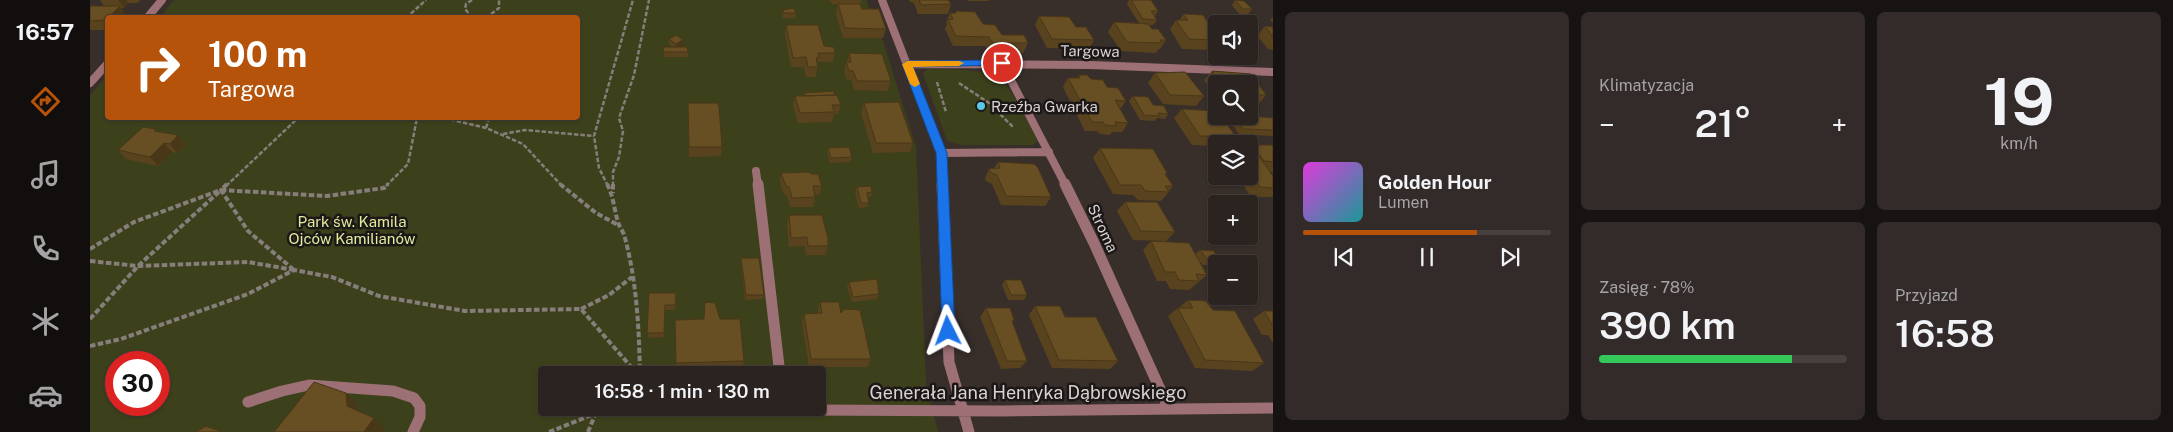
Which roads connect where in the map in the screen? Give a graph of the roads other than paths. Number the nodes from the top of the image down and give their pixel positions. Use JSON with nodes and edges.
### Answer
{"nodes":[{"id":1,"x":162,"y":0,"type":"edge"},
{"id":2,"x":882,"y":0,"type":"edge"},
{"id":3,"x":150,"y":15,"type":"edge"},
{"id":4,"x":1002,"y":63,"type":"junction"},
{"id":5,"x":907,"y":64,"type":"junction"},
{"id":6,"x":105,"y":66,"type":"edge"},
{"id":7,"x":1273,"y":72,"type":"edge"},
{"id":8,"x":90,"y":83,"type":"edge"},
{"id":9,"x":1044,"y":152,"type":"junction"},
{"id":10,"x":941,"y":153,"type":"junction"},
{"id":11,"x":756,"y":171,"type":"dead end"},
{"id":12,"x":779,"y":366,"type":"edge"},
{"id":13,"x":248,"y":402,"type":"dead end"},
{"id":14,"x":1169,"y":408,"type":"junction"},
{"id":15,"x":1273,"y":408,"type":"edge"},
{"id":16,"x":826,"y":409,"type":"edge"},
{"id":17,"x":963,"y":410,"type":"junction"},
{"id":18,"x":413,"y":432,"type":"edge"},
{"id":19,"x":969,"y":432,"type":"edge"}],
"edges":[{"from":1,"to":3,"type":"street"},
{"from":2,"to":5,"type":"street"},
{"from":4,"to":5,"type":"street","name":"Targowa"},
{"from":4,"to":7,"type":"street","name":"Targowa"},
{"from":4,"to":9,"type":"street","name":"Stroma"},
{"from":5,"to":10,"type":"street"},
{"from":6,"to":8,"type":"street"},
{"from":9,"to":10,"type":"street"},
{"from":9,"to":14,"type":"street","name":"Stroma"},
{"from":10,"to":17,"type":"street"},
{"from":11,"to":12,"type":"street"},
{"from":13,"to":18,"type":"street"},
{"from":14,"to":15,"type":"street","name":"Generała Jana Henryka Dąbrowskiego"},
{"from":14,"to":17,"type":"street","name":"Generała Jana Henryka Dąbrowskiego"},
{"from":16,"to":17,"type":"street","name":"Generała Jana Henryka Dąbrowskiego"},
{"from":17,"to":19,"type":"street"}]}
